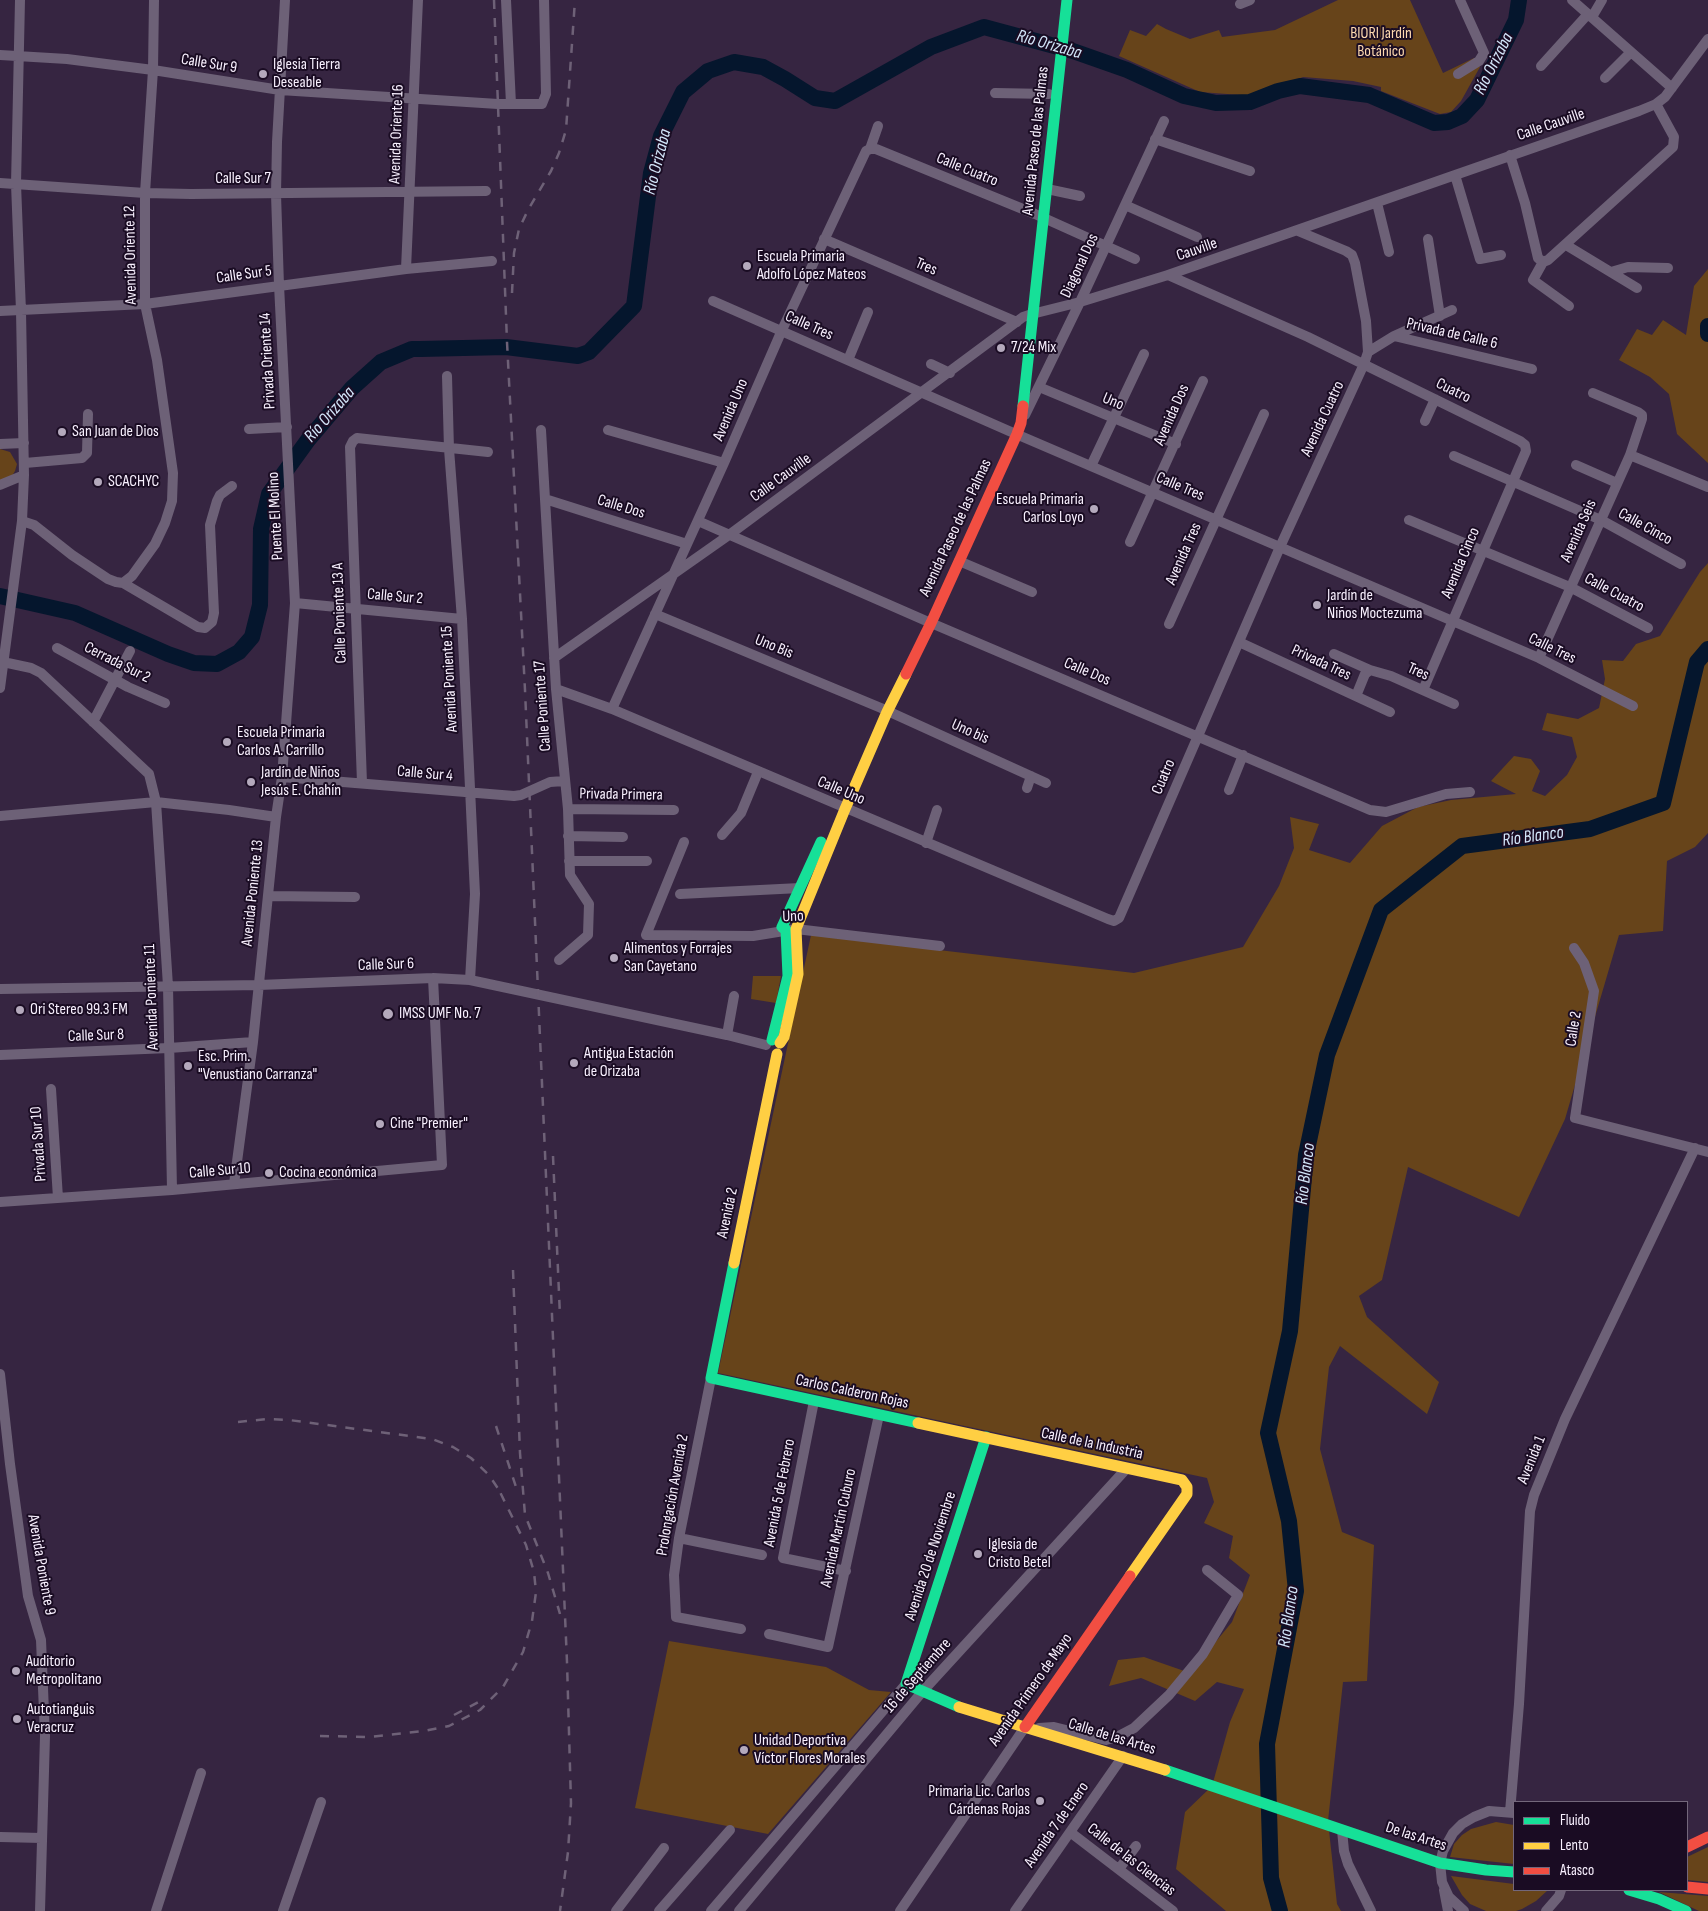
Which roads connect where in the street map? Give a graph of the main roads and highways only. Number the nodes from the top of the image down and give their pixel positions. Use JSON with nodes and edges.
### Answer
{"nodes":[{"id":1,"x":1059,"y":0,"type":"edge"},
{"id":2,"x":1067,"y":0,"type":"edge"},
{"id":3,"x":1059,"y":38,"type":"junction"},
{"id":4,"x":1056,"y":65,"type":"junction"},
{"id":5,"x":1039,"y":216,"type":"junction"},
{"id":6,"x":1016,"y":429,"type":"junction"},
{"id":7,"x":927,"y":621,"type":"junction"},
{"id":8,"x":841,"y":807,"type":"junction"},
{"id":9,"x":791,"y":930,"type":"junction"},
{"id":10,"x":774,"y":1046,"type":"joint"},
{"id":11,"x":711,"y":1378,"type":"joint"},
{"id":12,"x":986,"y":1438,"type":"junction"},
{"id":13,"x":1187,"y":1487,"type":"joint"},
{"id":14,"x":906,"y":1684,"type":"joint"},
{"id":15,"x":1028,"y":1728,"type":"junction"},
{"id":16,"x":1310,"y":1819,"type":"joint"},
{"id":17,"x":1708,"y":1838,"type":"edge"},
{"id":18,"x":1688,"y":1847,"type":"edge"},
{"id":19,"x":1513,"y":1872,"type":"edge"},
{"id":20,"x":1688,"y":1887,"type":"edge"},
{"id":21,"x":1708,"y":1889,"type":"edge"},
{"id":22,"x":1632,"y":1891,"type":"edge"},
{"id":23,"x":1686,"y":1911,"type":"edge"}],
"edges":[{"from":1,"to":3,"type":"main road","name":"Avenida Paseo de las Palmas"},
{"from":2,"to":3,"type":"main road","name":"Avenida Paseo de las Palmas"},
{"from":3,"to":4,"type":"main road","name":"Avenida Paseo de las Palmas"},
{"from":4,"to":5,"type":"main road","name":"Avenida Paseo de las Palmas"},
{"from":4,"to":5,"type":"main road","name":"Avenida Paseo de las Palmas"},
{"from":5,"to":6,"type":"main road","name":"Avenida Paseo de las Palmas"},
{"from":6,"to":7,"type":"main road","name":"Avenida Paseo de las Palmas"},
{"from":6,"to":7,"type":"main road","name":"Avenida Paseo de las Palmas"},
{"from":7,"to":8,"type":"main road","name":"Avenida Paseo de las Palmas"},
{"from":8,"to":9,"type":"main road","name":"Avenida Paseo de las Palmas"},
{"from":8,"to":9,"type":"main road","name":"Avenida Paseo de las Palmas"},
{"from":9,"to":10,"type":"main road","name":"Avenida Paseo de las Palmas"},
{"from":10,"to":11,"type":"main road","name":"Avenida 2"},
{"from":11,"to":12,"type":"main road","name":"Carlos Calderon Rojas"},
{"from":12,"to":13,"type":"main road","name":"Calle de la Industria"},
{"from":12,"to":14,"type":"main road","name":"Avenida 20 de Noviembre"},
{"from":13,"to":15,"type":"main road","name":"Avenida Primero de Mayo"},
{"from":14,"to":15,"type":"main road","name":"Calle de las Artes"},
{"from":15,"to":16,"type":"main road","name":"Calle de las Artes"},
{"from":16,"to":19,"type":"main road","name":"De las Artes"},
{"from":17,"to":18,"type":"main road"},
{"from":20,"to":21,"type":"main road"},
{"from":22,"to":23,"type":"main road"}]}
